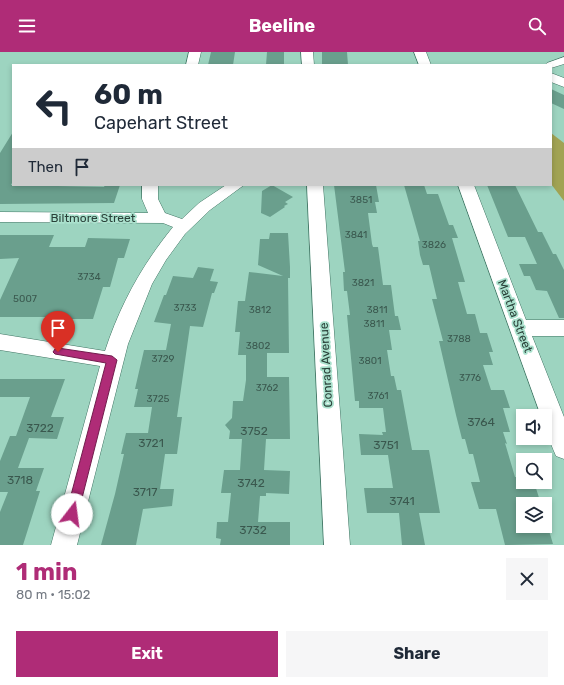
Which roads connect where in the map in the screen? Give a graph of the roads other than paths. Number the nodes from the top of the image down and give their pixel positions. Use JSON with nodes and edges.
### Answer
{"nodes":[{"id":1,"x":195,"y":52,"type":"edge"},
{"id":2,"x":307,"y":52,"type":"edge"},
{"id":3,"x":420,"y":52,"type":"edge"},
{"id":4,"x":564,"y":60,"type":"edge"},
{"id":5,"x":192,"y":64,"type":"edge"},
{"id":6,"x":308,"y":64,"type":"edge"},
{"id":7,"x":425,"y":64,"type":"edge"},
{"id":8,"x":552,"y":65,"type":"edge"},
{"id":9,"x":552,"y":77,"type":"edge"},
{"id":10,"x":564,"y":83,"type":"edge"},
{"id":11,"x":150,"y":186,"type":"edge"},
{"id":12,"x":235,"y":186,"type":"edge"},
{"id":13,"x":315,"y":186,"type":"edge"},
{"id":14,"x":466,"y":186,"type":"edge"},
{"id":15,"x":0,"y":217,"type":"edge"},
{"id":16,"x":159,"y":218,"type":"junction"},
{"id":17,"x":184,"y":226,"type":"junction"},
{"id":18,"x":520,"y":328,"type":"junction"},
{"id":19,"x":564,"y":328,"type":"edge"},
{"id":20,"x":0,"y":342,"type":"edge"},
{"id":21,"x":112,"y":360,"type":"junction"},
{"id":22,"x":564,"y":448,"type":"edge"},
{"id":23,"x":64,"y":545,"type":"edge"},
{"id":24,"x":336,"y":545,"type":"edge"}],
"edges":[{"from":1,"to":5,"type":"street"},
{"from":2,"to":6,"type":"street"},
{"from":3,"to":7,"type":"street"},
{"from":4,"to":8,"type":"street"},
{"from":9,"to":10,"type":"street"},
{"from":11,"to":16,"type":"street"},
{"from":12,"to":17,"type":"street"},
{"from":13,"to":24,"type":"street","name":"Conrad Avenue"},
{"from":14,"to":18,"type":"street","name":"Martha Street"},
{"from":15,"to":16,"type":"street","name":"Biltmore Street"},
{"from":16,"to":17,"type":"street","name":"Biltmore Street"},
{"from":17,"to":21,"type":"street"},
{"from":18,"to":19,"type":"street"},
{"from":18,"to":22,"type":"street","name":"Martha Street"},
{"from":20,"to":21,"type":"street"},
{"from":21,"to":23,"type":"street"}]}
